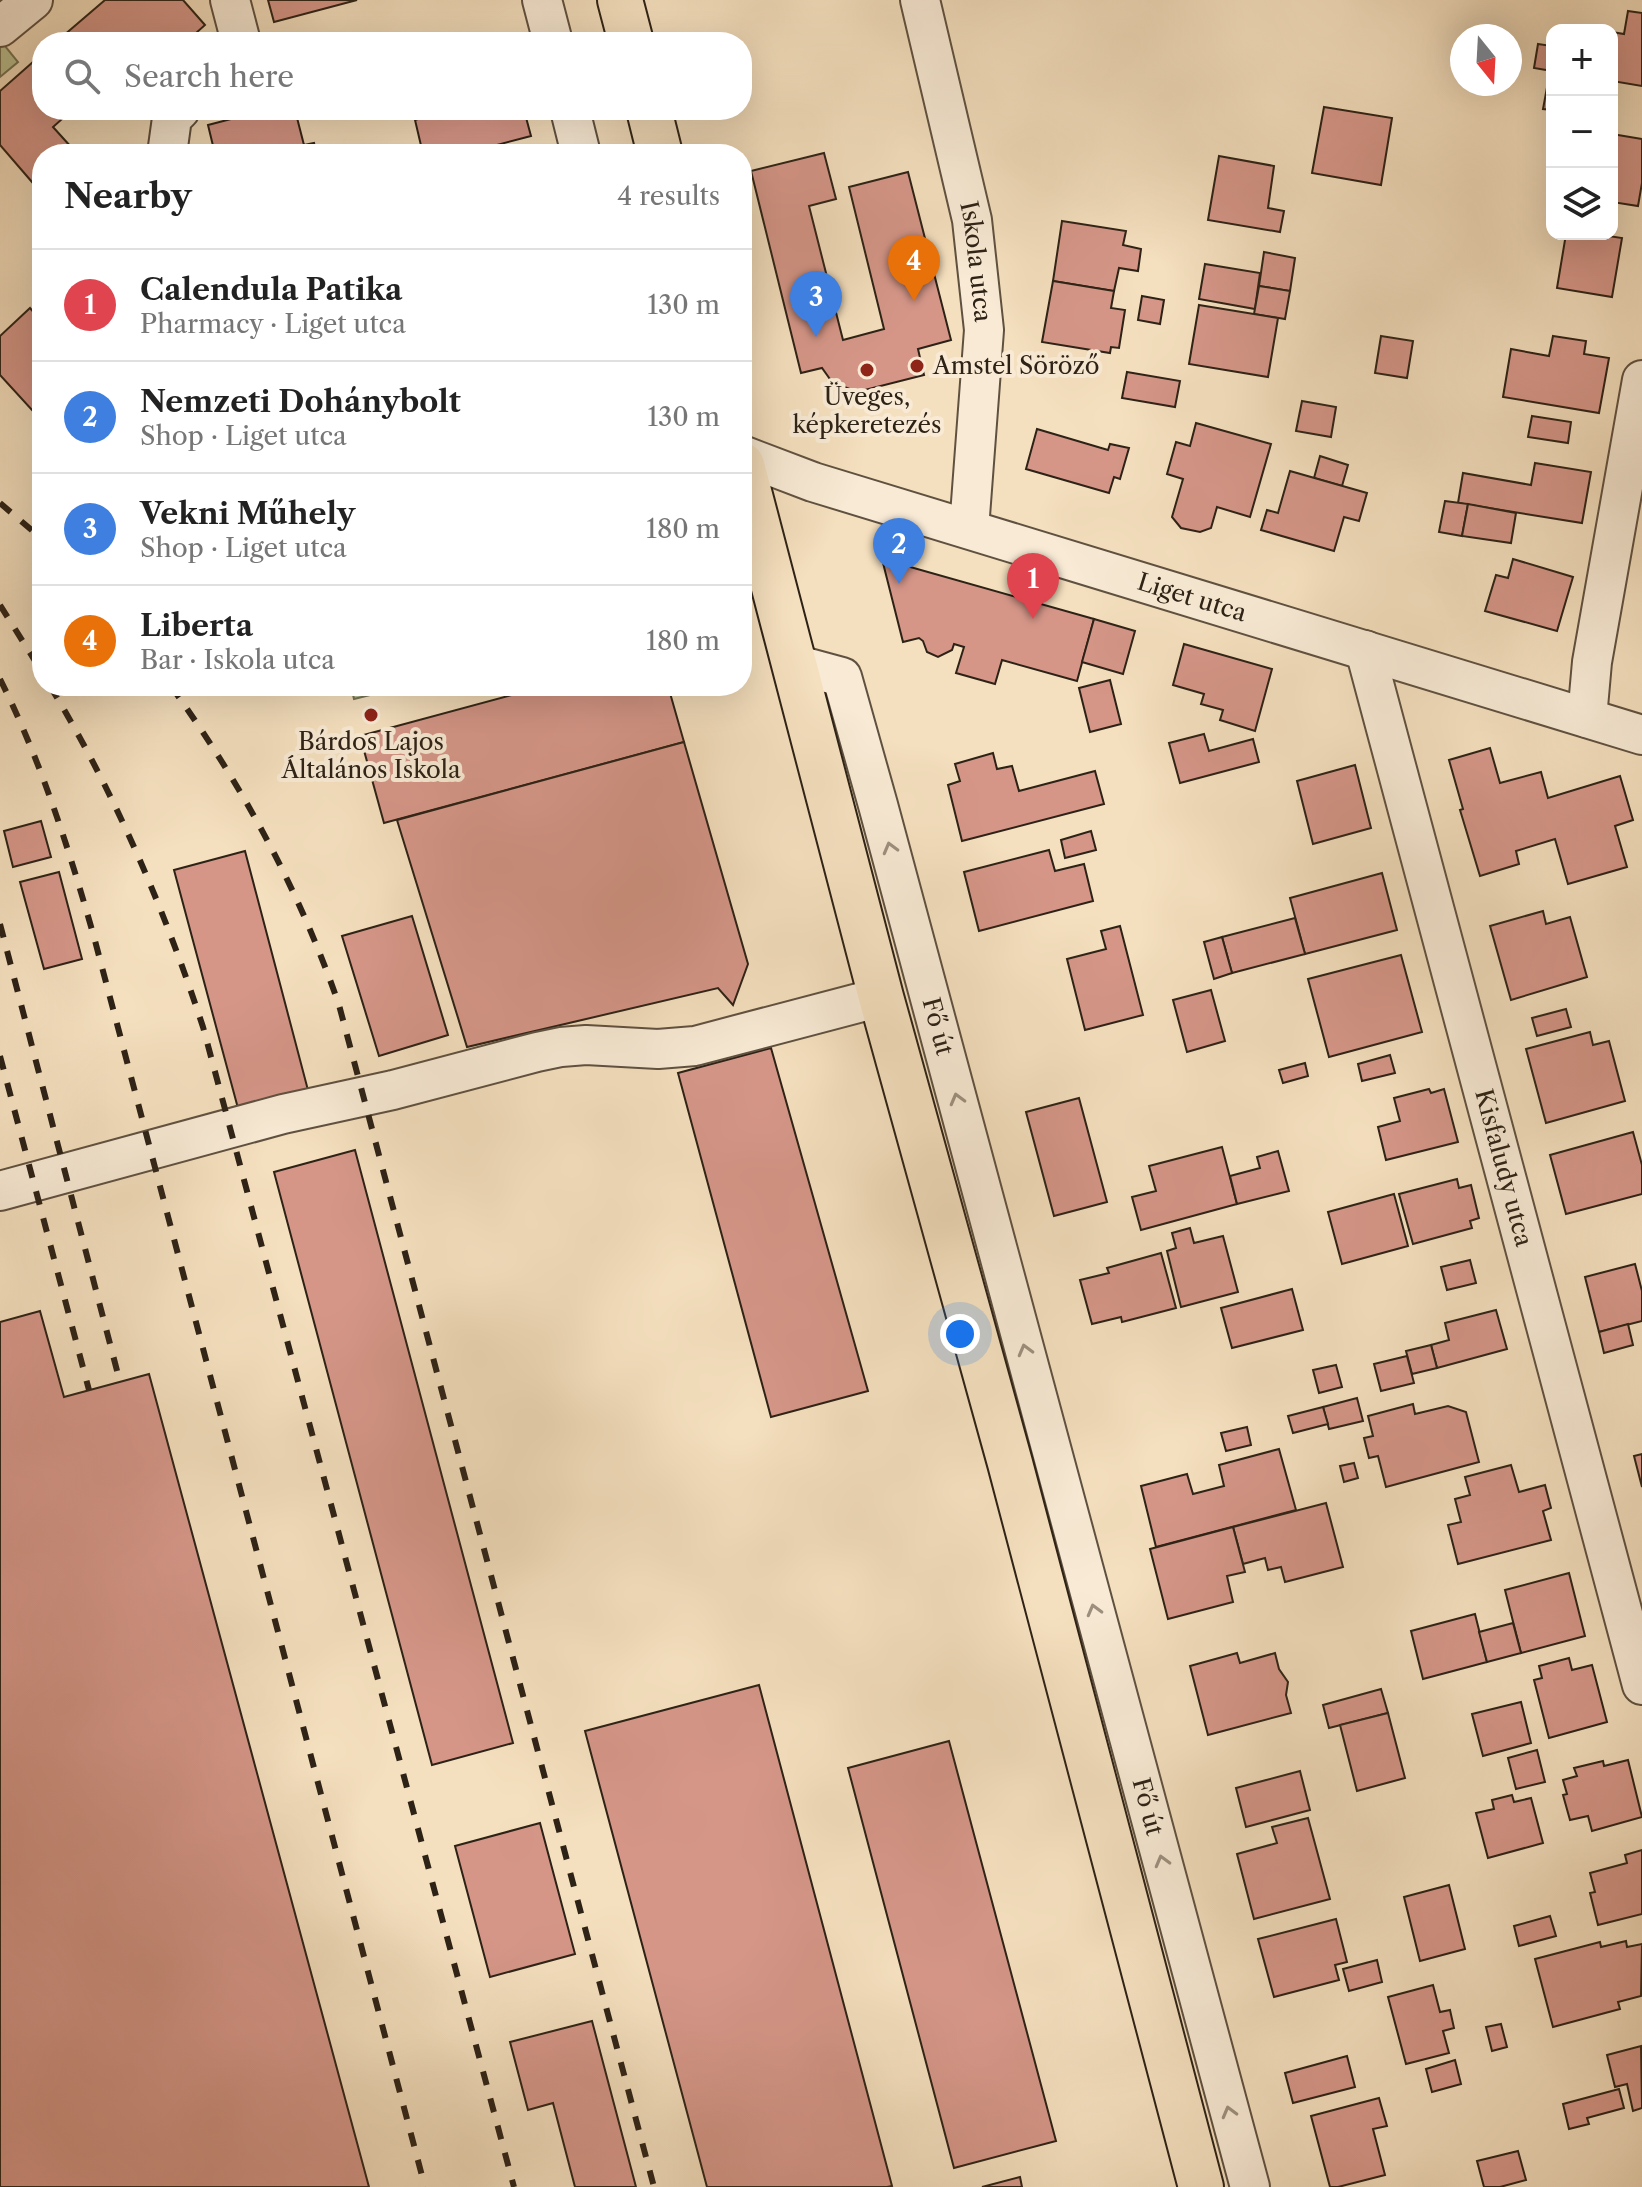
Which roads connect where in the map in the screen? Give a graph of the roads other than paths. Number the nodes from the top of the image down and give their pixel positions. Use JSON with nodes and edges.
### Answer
{"nodes":[{"id":1,"x":33,"y":0,"type":"edge"},
{"id":2,"x":230,"y":0,"type":"edge"},
{"id":3,"x":542,"y":0,"type":"edge"},
{"id":4,"x":620,"y":0,"type":"edge"},
{"id":5,"x":920,"y":0,"type":"edge"},
{"id":6,"x":0,"y":27,"type":"edge"},
{"id":7,"x":238,"y":32,"type":"edge"},
{"id":8,"x":550,"y":32,"type":"edge"},
{"id":9,"x":628,"y":32,"type":"edge"},
{"id":10,"x":172,"y":120,"type":"edge"},
{"id":11,"x":572,"y":120,"type":"edge"},
{"id":12,"x":652,"y":120,"type":"edge"},
{"id":13,"x":168,"y":144,"type":"edge"},
{"id":14,"x":578,"y":144,"type":"edge"},
{"id":15,"x":658,"y":144,"type":"edge"},
{"id":16,"x":1642,"y":380,"type":"edge"},
{"id":17,"x":752,"y":459,"type":"edge"},
{"id":18,"x":752,"y":503,"type":"edge"},
{"id":19,"x":969,"y":529,"type":"junction"},
{"id":20,"x":1365,"y":650,"type":"junction"},
{"id":21,"x":794,"y":664,"type":"junction"},
{"id":22,"x":1587,"y":718,"type":"junction"},
{"id":23,"x":1642,"y":735,"type":"edge"},
{"id":24,"x":881,"y":997,"type":"junction"},
{"id":25,"x":0,"y":1191,"type":"edge"},
{"id":26,"x":1045,"y":1425,"type":"junction"},
{"id":27,"x":1003,"y":1437,"type":"junction"},
{"id":28,"x":1642,"y":1685,"type":"edge"},
{"id":29,"x":1201,"y":2187,"type":"edge"},
{"id":30,"x":1250,"y":2187,"type":"edge"}],
"edges":[{"from":1,"to":6,"type":"street"},
{"from":2,"to":7,"type":"street"},
{"from":3,"to":8,"type":"street"},
{"from":4,"to":9,"type":"main road"},
{"from":5,"to":19,"type":"street","name":"Iskola utca"},
{"from":10,"to":13,"type":"street"},
{"from":11,"to":14,"type":"street"},
{"from":12,"to":15,"type":"main road"},
{"from":16,"to":22,"type":"street"},
{"from":17,"to":19,"type":"street","name":"Liget utca"},
{"from":18,"to":21,"type":"main road","name":"Fő út"},
{"from":19,"to":20,"type":"street","name":"Liget utca"},
{"from":20,"to":22,"type":"street","name":"Liget utca"},
{"from":20,"to":28,"type":"street","name":"Kisfaludy utca"},
{"from":21,"to":24,"type":"main road","name":"Fő út"},
{"from":26,"to":21,"type":"street","name":"Fő út","one_way":true},
{"from":22,"to":23,"type":"street","name":"Liget utca"},
{"from":24,"to":25,"type":"street"},
{"from":24,"to":27,"type":"main road","name":"Fő út"},
{"from":26,"to":27,"type":"street"},
{"from":30,"to":26,"type":"street","name":"Fő út","one_way":true},
{"from":27,"to":29,"type":"main road","name":"Fő út"}]}
